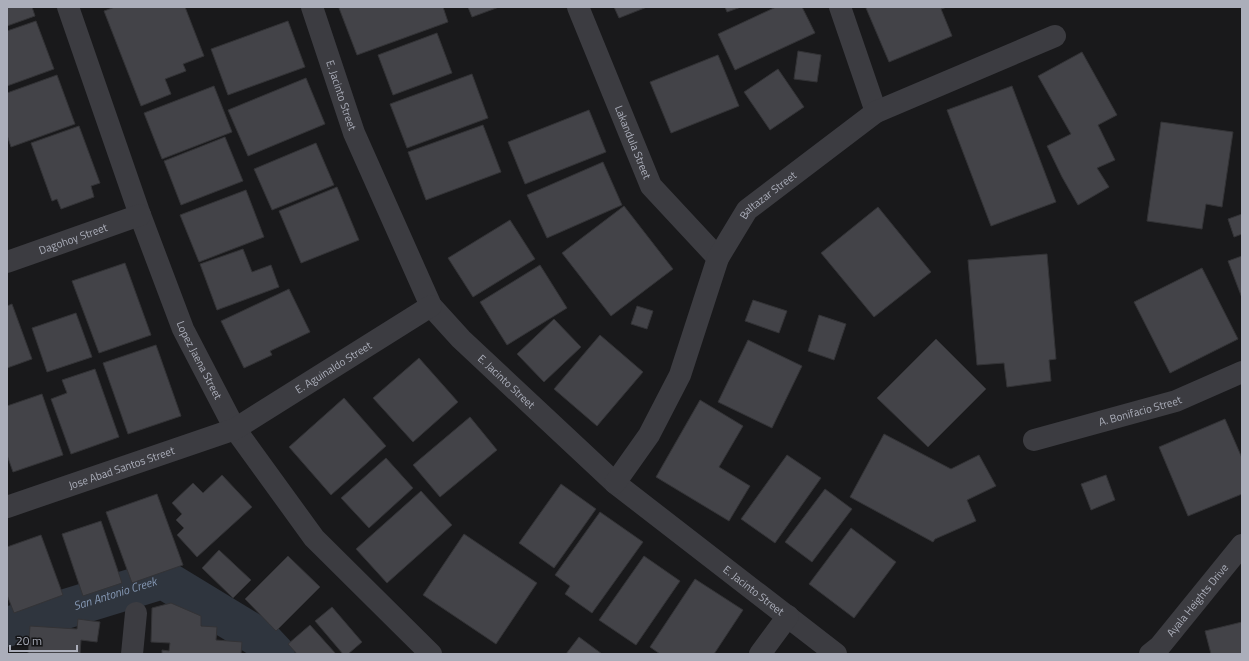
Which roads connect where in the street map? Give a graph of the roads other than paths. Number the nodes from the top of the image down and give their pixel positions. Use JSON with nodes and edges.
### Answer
{"nodes":[{"id":1,"x":68,"y":7,"type":"edge"},
{"id":2,"x":312,"y":7,"type":"edge"},
{"id":3,"x":578,"y":7,"type":"edge"},
{"id":4,"x":840,"y":7,"type":"edge"},
{"id":5,"x":1055,"y":36,"type":"dead end"},
{"id":6,"x":876,"y":112,"type":"junction"},
{"id":7,"x":140,"y":215,"type":"junction"},
{"id":8,"x":718,"y":258,"type":"junction"},
{"id":9,"x":7,"y":262,"type":"edge"},
{"id":10,"x":431,"y":306,"type":"junction"},
{"id":11,"x":1242,"y":372,"type":"edge"},
{"id":12,"x":235,"y":429,"type":"junction"},
{"id":13,"x":1034,"y":440,"type":"dead end"},
{"id":14,"x":615,"y":483,"type":"junction"},
{"id":15,"x":7,"y":507,"type":"edge"},
{"id":16,"x":1242,"y":545,"type":"edge"},
{"id":17,"x":136,"y":613,"type":"dead end"},
{"id":18,"x":788,"y":616,"type":"junction"},
{"id":19,"x":132,"y":654,"type":"edge"},
{"id":20,"x":432,"y":654,"type":"edge"},
{"id":21,"x":760,"y":654,"type":"edge"},
{"id":22,"x":836,"y":654,"type":"edge"},
{"id":23,"x":1150,"y":654,"type":"edge"}],
"edges":[{"from":1,"to":7,"type":"street","name":"Lopez Jaena Street"},
{"from":2,"to":10,"type":"street","name":"E. Jacinto Street"},
{"from":3,"to":8,"type":"street","name":"Lakandula Street"},
{"from":4,"to":6,"type":"street"},
{"from":5,"to":6,"type":"street","name":"Baltazar Street"},
{"from":6,"to":8,"type":"street","name":"Baltazar Street"},
{"from":7,"to":9,"type":"street","name":"Dagohoy Street"},
{"from":7,"to":12,"type":"street","name":"Lopez Jaena Street"},
{"from":8,"to":14,"type":"street","name":"Baltazar Street"},
{"from":10,"to":12,"type":"street","name":"E. Aguinaldo Street"},
{"from":10,"to":14,"type":"street","name":"E. Jacinto Street"},
{"from":11,"to":13,"type":"street","name":"A. Bonifacio Street"},
{"from":12,"to":15,"type":"street","name":"Jose Abad Santos Street"},
{"from":12,"to":20,"type":"street","name":"Lopez Jaena Street"},
{"from":14,"to":18,"type":"street","name":"E. Jacinto Street"},
{"from":16,"to":23,"type":"street","name":"Ayala Heights Drive"},
{"from":17,"to":19,"type":"street"},
{"from":18,"to":21,"type":"street"},
{"from":18,"to":22,"type":"street","name":"E. Jacinto Street"}]}
